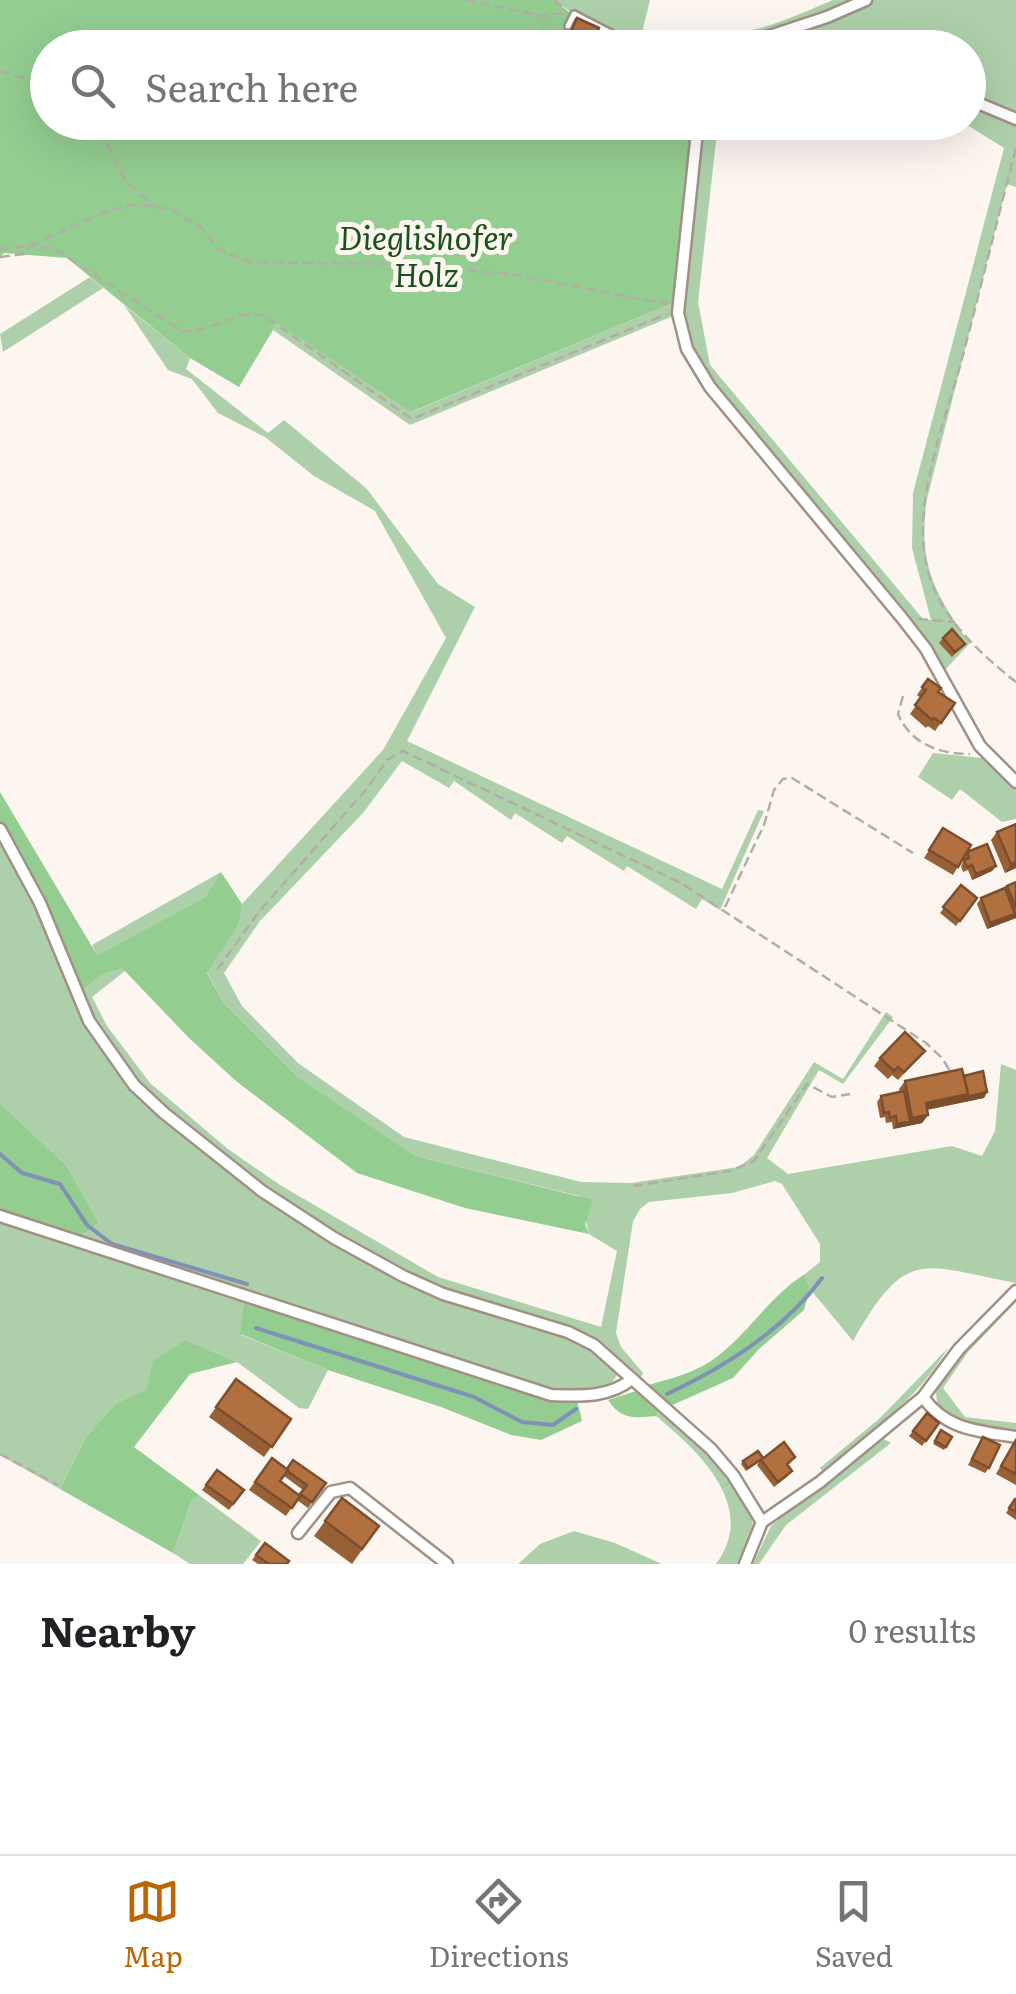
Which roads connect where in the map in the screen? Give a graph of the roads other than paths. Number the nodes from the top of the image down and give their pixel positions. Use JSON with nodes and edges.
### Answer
{"nodes":[{"id":1,"x":866,"y":0,"type":"edge"},
{"id":2,"x":568,"y":26,"type":"dead end"},
{"id":3,"x":605,"y":30,"type":"edge"},
{"id":4,"x":788,"y":30,"type":"edge"},
{"id":5,"x":986,"y":106,"type":"edge"},
{"id":6,"x":1016,"y":119,"type":"edge"},
{"id":7,"x":696,"y":140,"type":"edge"},
{"id":8,"x":1016,"y":782,"type":"edge"},
{"id":9,"x":0,"y":829,"type":"edge"},
{"id":10,"x":0,"y":1216,"type":"edge"},
{"id":11,"x":1016,"y":1291,"type":"edge"},
{"id":12,"x":632,"y":1379,"type":"junction"},
{"id":13,"x":922,"y":1397,"type":"junction"},
{"id":14,"x":1016,"y":1437,"type":"edge"},
{"id":15,"x":762,"y":1522,"type":"junction"},
{"id":16,"x":298,"y":1534,"type":"dead end"},
{"id":17,"x":447,"y":1564,"type":"edge"},
{"id":18,"x":746,"y":1564,"type":"edge"}],
"edges":[{"from":1,"to":4,"type":"street"},
{"from":2,"to":3,"type":"lane"},
{"from":5,"to":6,"type":"street"},
{"from":7,"to":8,"type":"street"},
{"from":9,"to":12,"type":"street"},
{"from":10,"to":12,"type":"street"},
{"from":11,"to":13,"type":"street"},
{"from":12,"to":15,"type":"street"},
{"from":13,"to":14,"type":"street"},
{"from":13,"to":15,"type":"street"},
{"from":15,"to":18,"type":"street"},
{"from":16,"to":17,"type":"street"}]}
